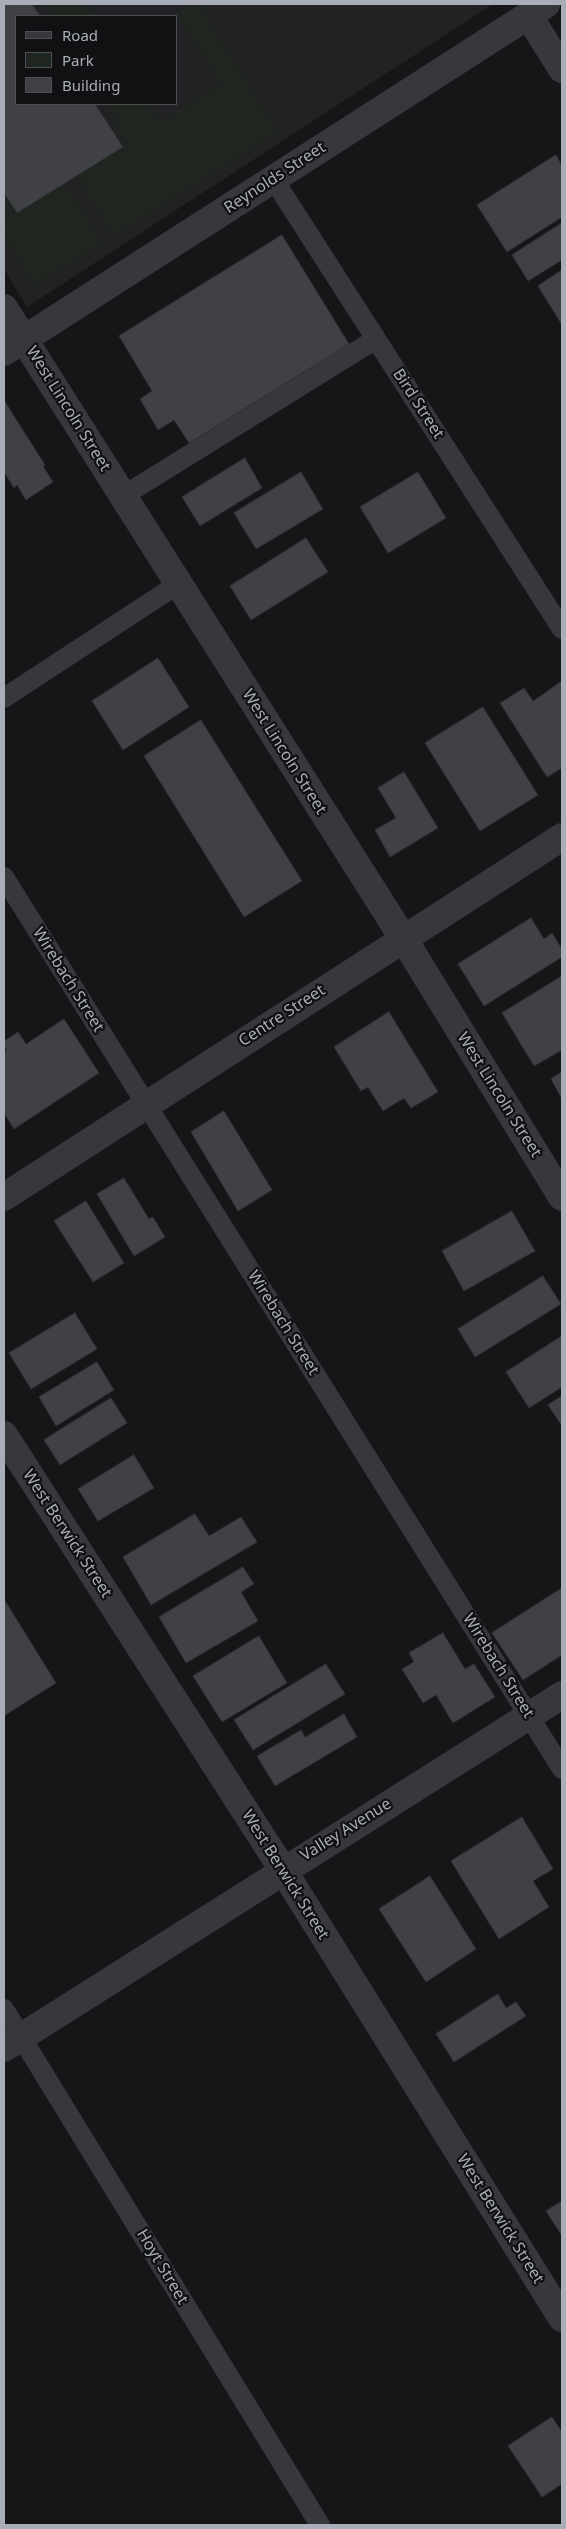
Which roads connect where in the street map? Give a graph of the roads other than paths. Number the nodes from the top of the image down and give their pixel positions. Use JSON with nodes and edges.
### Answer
{"nodes":[{"id":1,"x":537,"y":10,"type":"edge"},
{"id":2,"x":562,"y":69,"type":"edge"},
{"id":3,"x":274,"y":180,"type":"junction"},
{"id":4,"x":4,"y":308,"type":"edge"},
{"id":5,"x":376,"y":339,"type":"junction"},
{"id":6,"x":14,"y":346,"type":"edge"},
{"id":7,"x":123,"y":496,"type":"junction"},
{"id":8,"x":178,"y":584,"type":"junction"},
{"id":9,"x":562,"y":629,"type":"edge"},
{"id":10,"x":4,"y":698,"type":"edge"},
{"id":11,"x":562,"y":837,"type":"edge"},
{"id":12,"x":4,"y":877,"type":"edge"},
{"id":13,"x":403,"y":938,"type":"junction"},
{"id":14,"x":146,"y":1104,"type":"junction"},
{"id":15,"x":4,"y":1197,"type":"edge"},
{"id":16,"x":562,"y":1197,"type":"edge"},
{"id":17,"x":4,"y":1435,"type":"edge"},
{"id":18,"x":562,"y":1695,"type":"edge"},
{"id":19,"x":529,"y":1715,"type":"junction"},
{"id":20,"x":562,"y":1768,"type":"edge"},
{"id":21,"x":282,"y":1870,"type":"junction"},
{"id":22,"x":4,"y":2009,"type":"edge"},
{"id":23,"x":12,"y":2042,"type":"edge"},
{"id":24,"x":562,"y":2318,"type":"edge"},
{"id":25,"x":320,"y":2525,"type":"edge"}],
"edges":[{"from":1,"to":2,"type":"street"},
{"from":1,"to":3,"type":"street","name":"Reynolds Street"},
{"from":3,"to":5,"type":"lane","name":"Bird Street"},
{"from":3,"to":6,"type":"street","name":"Reynolds Street"},
{"from":4,"to":6,"type":"street","name":"West Lincoln Street"},
{"from":5,"to":7,"type":"lane"},
{"from":5,"to":9,"type":"lane","name":"Bird Street"},
{"from":6,"to":7,"type":"street","name":"West Lincoln Street"},
{"from":7,"to":8,"type":"street","name":"West Lincoln Street"},
{"from":8,"to":10,"type":"lane"},
{"from":8,"to":13,"type":"street","name":"West Lincoln Street"},
{"from":11,"to":13,"type":"street","name":"Centre Street"},
{"from":12,"to":14,"type":"lane","name":"Wirebach Street"},
{"from":13,"to":14,"type":"street","name":"Centre Street"},
{"from":13,"to":16,"type":"street","name":"West Lincoln Street"},
{"from":14,"to":15,"type":"street","name":"Centre Street"},
{"from":14,"to":19,"type":"lane","name":"Wirebach Street"},
{"from":17,"to":21,"type":"street","name":"West Berwick Street"},
{"from":18,"to":19,"type":"street","name":"Valley Avenue"},
{"from":19,"to":20,"type":"lane","name":"Wirebach Street"},
{"from":19,"to":21,"type":"street","name":"Valley Avenue"},
{"from":21,"to":23,"type":"street","name":"Valley Avenue"},
{"from":21,"to":24,"type":"street","name":"West Berwick Street"},
{"from":22,"to":23,"type":"lane","name":"Hoyt Street"},
{"from":23,"to":25,"type":"lane","name":"Hoyt Street"}]}
